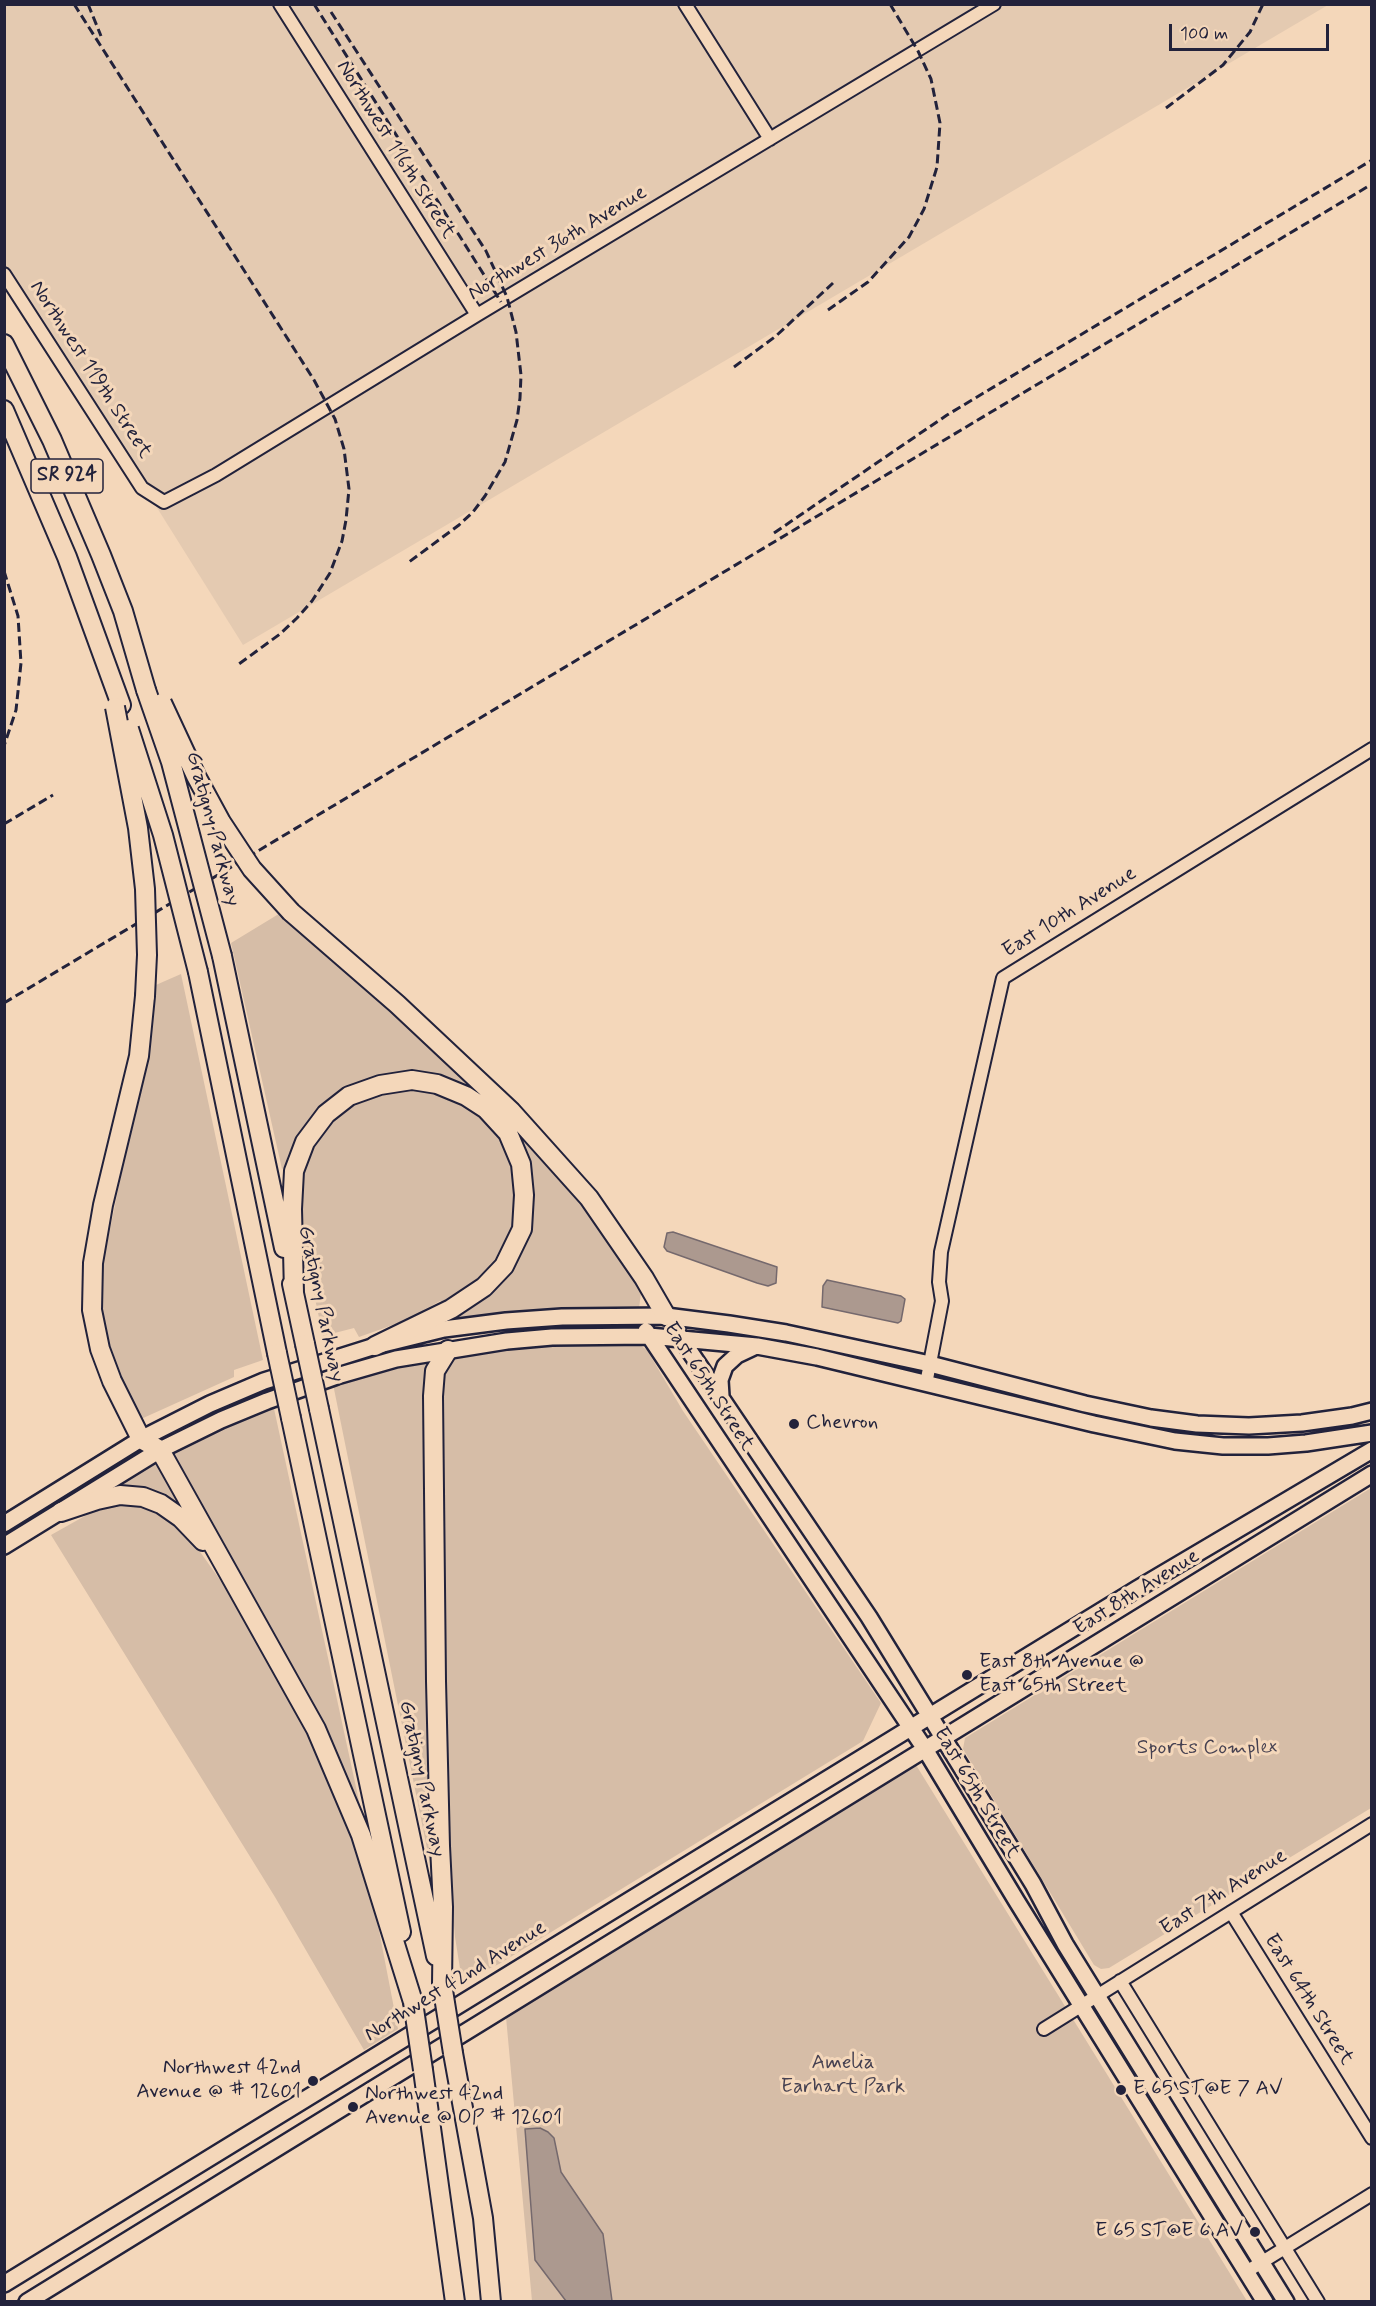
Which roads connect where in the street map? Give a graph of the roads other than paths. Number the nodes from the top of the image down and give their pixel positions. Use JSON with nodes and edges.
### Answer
{"nodes":[{"id":1,"x":280,"y":4,"type":"edge"},
{"id":2,"x":685,"y":4,"type":"edge"},
{"id":3,"x":994,"y":4,"type":"edge"},
{"id":4,"x":771,"y":139,"type":"junction"},
{"id":5,"x":4,"y":274,"type":"edge"},
{"id":6,"x":477,"y":315,"type":"junction"},
{"id":7,"x":4,"y":344,"type":"edge"},
{"id":8,"x":4,"y":410,"type":"edge"},
{"id":9,"x":142,"y":488,"type":"joint"},
{"id":10,"x":150,"y":688,"type":"junction"},
{"id":11,"x":118,"y":706,"type":"junction"},
{"id":12,"x":1371,"y":749,"type":"edge"},
{"id":13,"x":294,"y":1293,"type":"junction"},
{"id":14,"x":636,"y":1316,"type":"junction"},
{"id":15,"x":666,"y":1316,"type":"junction"},
{"id":16,"x":649,"y":1336,"type":"junction"},
{"id":17,"x":682,"y":1340,"type":"junction"},
{"id":18,"x":375,"y":1346,"type":"junction"},
{"id":19,"x":757,"y":1346,"type":"junction"},
{"id":20,"x":448,"y":1350,"type":"junction"},
{"id":21,"x":930,"y":1364,"type":"junction"},
{"id":22,"x":926,"y":1384,"type":"junction"},
{"id":23,"x":721,"y":1396,"type":"junction"},
{"id":24,"x":1371,"y":1411,"type":"edge"},
{"id":25,"x":1371,"y":1433,"type":"edge"},
{"id":26,"x":141,"y":1439,"type":"junction"},
{"id":27,"x":160,"y":1450,"type":"junction"},
{"id":28,"x":1371,"y":1450,"type":"edge"},
{"id":29,"x":1371,"y":1474,"type":"edge"},
{"id":30,"x":61,"y":1512,"type":"junction"},
{"id":31,"x":4,"y":1524,"type":"edge"},
{"id":32,"x":4,"y":1546,"type":"edge"},
{"id":33,"x":222,"y":1561,"type":"junction"},
{"id":34,"x":1137,"y":1589,"type":"junction"},
{"id":35,"x":1149,"y":1610,"type":"junction"},
{"id":36,"x":930,"y":1716,"type":"junction"},
{"id":37,"x":911,"y":1727,"type":"junction"},
{"id":38,"x":943,"y":1738,"type":"junction"},
{"id":39,"x":925,"y":1749,"type":"junction"},
{"id":40,"x":1370,"y":1828,"type":"edge"},
{"id":41,"x":1231,"y":1912,"type":"junction"},
{"id":42,"x":1120,"y":1981,"type":"junction"},
{"id":43,"x":442,"y":1984,"type":"junction"},
{"id":44,"x":1097,"y":1996,"type":"junction"},
{"id":45,"x":413,"y":2002,"type":"junction"},
{"id":46,"x":1081,"y":2006,"type":"junction"},
{"id":47,"x":1044,"y":2029,"type":"dead end"},
{"id":48,"x":254,"y":2131,"type":"junction"},
{"id":49,"x":1371,"y":2138,"type":"edge"},
{"id":50,"x":268,"y":2153,"type":"junction"},
{"id":51,"x":1371,"y":2194,"type":"edge"},
{"id":52,"x":1285,"y":2248,"type":"junction"},
{"id":53,"x":1262,"y":2262,"type":"junction"},
{"id":54,"x":38,"y":2263,"type":"junction"},
{"id":55,"x":1246,"y":2272,"type":"junction"},
{"id":56,"x":4,"y":2284,"type":"edge"},
{"id":57,"x":52,"y":2286,"type":"junction"},
{"id":58,"x":27,"y":2301,"type":"edge"},
{"id":59,"x":455,"y":2301,"type":"edge"},
{"id":60,"x":491,"y":2301,"type":"edge"},
{"id":61,"x":1265,"y":2301,"type":"edge"},
{"id":62,"x":1286,"y":2301,"type":"edge"},
{"id":63,"x":1318,"y":2301,"type":"edge"}],
"edges":[{"from":1,"to":6,"type":"street","name":"Northwest 116th Street"},
{"from":2,"to":4,"type":"street"},
{"from":3,"to":4,"type":"street","name":"Northwest 36th Avenue"},
{"from":4,"to":6,"type":"street","name":"Northwest 36th Avenue"},
{"from":5,"to":9,"type":"street","name":"Northwest 119th Street"},
{"from":6,"to":9,"type":"street","name":"Northwest 36th Avenue"},
{"from":7,"to":10,"type":"highway","name":"Gratigny Parkway","number":"SR 924"},
{"from":8,"to":11,"type":"highway","number":"SR 924"},
{"from":10,"to":13,"type":"highway","name":"Gratigny Parkway","bridge":true},
{"from":10,"to":15,"type":"highway","bridge":true},
{"from":11,"to":26,"type":"highway","bridge":true},
{"from":11,"to":45,"type":"highway","bridge":true},
{"from":12,"to":21,"type":"street","name":"East 10th Avenue"},
{"from":13,"to":18,"type":"highway"},
{"from":13,"to":43,"type":"highway","name":"Gratigny Parkway","bridge":true},
{"from":14,"to":15,"type":"main road"},
{"from":14,"to":16,"type":"main road","name":"East 65th Street"},
{"from":14,"to":18,"type":"main road"},
{"from":15,"to":17,"type":"main road","name":"East 65th Street"},
{"from":15,"to":21,"type":"main road"},
{"from":16,"to":17,"type":"main road"},
{"from":16,"to":20,"type":"main road"},
{"from":16,"to":37,"type":"main road","name":"East 65th Street"},
{"from":17,"to":19,"type":"main road"},
{"from":17,"to":23,"type":"main road","name":"East 65th Street"},
{"from":18,"to":26,"type":"main road"},
{"from":19,"to":22,"type":"main road"},
{"from":19,"to":23,"type":"main road"},
{"from":20,"to":27,"type":"main road"},
{"from":20,"to":43,"type":"highway"},
{"from":21,"to":22,"type":"street","name":"East 10th Avenue"},
{"from":21,"to":24,"type":"main road"},
{"from":22,"to":25,"type":"main road"},
{"from":23,"to":36,"type":"main road","name":"East 65th Street"},
{"from":26,"to":27,"type":"highway"},
{"from":26,"to":31,"type":"main road"},
{"from":27,"to":30,"type":"main road"},
{"from":27,"to":33,"type":"highway"},
{"from":28,"to":34,"type":"main road","name":"East 8th Avenue"},
{"from":29,"to":35,"type":"main road","name":"East 8th Avenue"},
{"from":30,"to":32,"type":"main road"},
{"from":30,"to":33,"type":"highway"},
{"from":33,"to":45,"type":"highway"},
{"from":34,"to":35,"type":"main road"},
{"from":34,"to":36,"type":"main road","name":"East 8th Avenue"},
{"from":35,"to":38,"type":"main road","name":"East 8th Avenue"},
{"from":36,"to":37,"type":"main road","name":"Northwest 42nd Avenue"},
{"from":36,"to":38,"type":"main road","name":"East 65th Street"},
{"from":37,"to":39,"type":"main road","name":"East 65th Street"},
{"from":37,"to":48,"type":"main road","name":"Northwest 42nd Avenue"},
{"from":38,"to":39,"type":"main road","name":"East 8th Avenue"},
{"from":38,"to":44,"type":"main road","name":"East 65th Street"},
{"from":39,"to":46,"type":"main road","name":"East 65th Street"},
{"from":39,"to":50,"type":"main road"},
{"from":40,"to":41,"type":"street","name":"East 7th Avenue"},
{"from":41,"to":42,"type":"street","name":"East 7th Avenue"},
{"from":41,"to":49,"type":"street","name":"East 64th Street"},
{"from":42,"to":44,"type":"street","name":"East 7th Avenue"},
{"from":42,"to":52,"type":"street"},
{"from":43,"to":60,"type":"highway","name":"Gratigny Parkway","bridge":true},
{"from":44,"to":46,"type":"street","name":"East 7th Avenue"},
{"from":44,"to":53,"type":"main road","name":"East 65th Street"},
{"from":45,"to":59,"type":"highway","bridge":true},
{"from":46,"to":47,"type":"street","name":"East 7th Avenue"},
{"from":46,"to":55,"type":"main road","name":"East 65th Street"},
{"from":48,"to":50,"type":"main road"},
{"from":48,"to":54,"type":"main road","name":"Northwest 42nd Avenue"},
{"from":50,"to":57,"type":"main road"},
{"from":51,"to":52,"type":"street"},
{"from":52,"to":53,"type":"street"},
{"from":52,"to":63,"type":"street"},
{"from":53,"to":55,"type":"street"},
{"from":53,"to":62,"type":"main road","name":"East 65th Street"},
{"from":54,"to":56,"type":"main road","name":"Northwest 42nd Avenue"},
{"from":54,"to":57,"type":"main road"},
{"from":55,"to":61,"type":"main road","name":"East 65th Street"},
{"from":57,"to":58,"type":"main road"}]}
